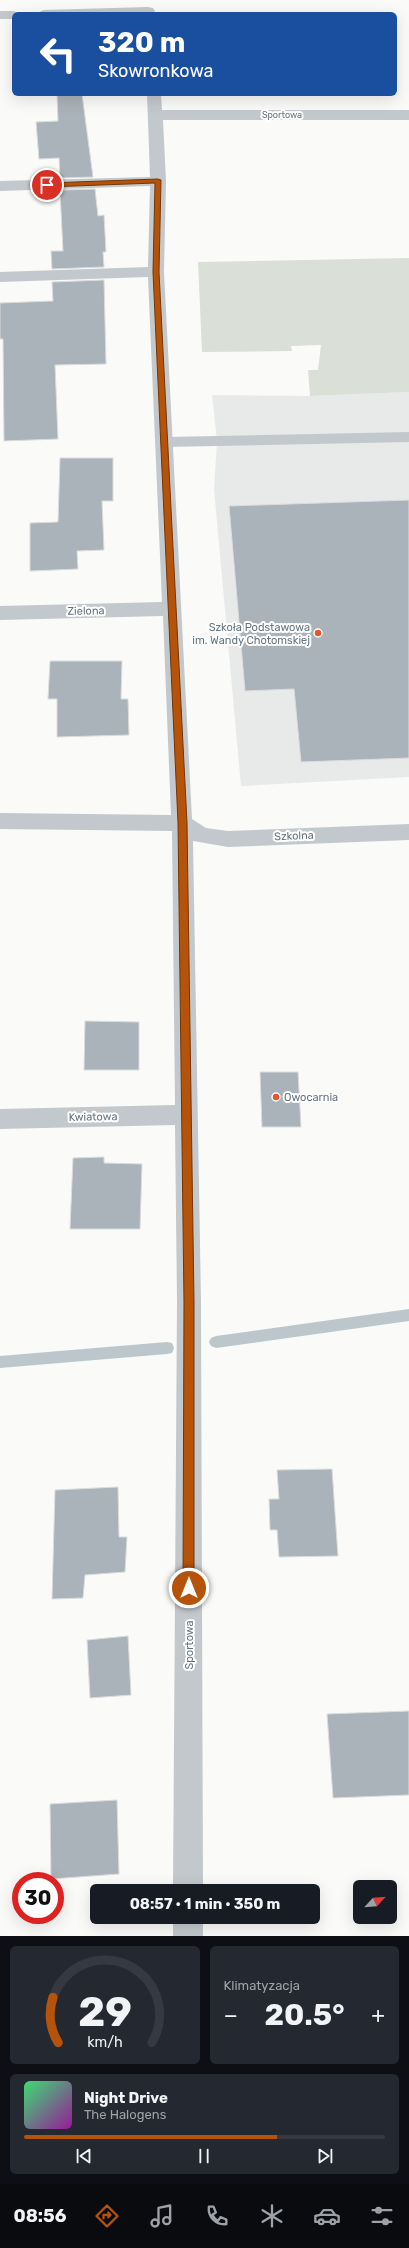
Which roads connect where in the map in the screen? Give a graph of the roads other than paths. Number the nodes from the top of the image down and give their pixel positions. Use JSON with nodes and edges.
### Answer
{"nodes":[{"id":1,"x":148,"y":8,"type":"edge"},
{"id":2,"x":78,"y":12,"type":"edge"},
{"id":3,"x":0,"y":15,"type":"edge"},
{"id":4,"x":12,"y":15,"type":"edge"},
{"id":5,"x":154,"y":96,"type":"edge"},
{"id":6,"x":155,"y":115,"type":"junction"},
{"id":7,"x":409,"y":115,"type":"edge"},
{"id":8,"x":158,"y":180,"type":"junction"},
{"id":9,"x":0,"y":186,"type":"edge"},
{"id":10,"x":156,"y":272,"type":"junction"},
{"id":11,"x":0,"y":277,"type":"edge"},
{"id":12,"x":409,"y":437,"type":"edge"},
{"id":13,"x":164,"y":442,"type":"junction"},
{"id":14,"x":172,"y":609,"type":"junction"},
{"id":15,"x":0,"y":613,"type":"edge"},
{"id":16,"x":0,"y":821,"type":"edge"},
{"id":17,"x":182,"y":823,"type":"junction"},
{"id":18,"x":409,"y":832,"type":"edge"},
{"id":19,"x":187,"y":1115,"type":"junction"},
{"id":20,"x":0,"y":1119,"type":"edge"},
{"id":21,"x":188,"y":1884,"type":"edge"},
{"id":22,"x":188,"y":1924,"type":"edge"},
{"id":23,"x":188,"y":1936,"type":"edge"}],
"edges":[{"from":1,"to":2,"type":"street"},
{"from":3,"to":4,"type":"street"},
{"from":5,"to":6,"type":"street","name":"Sportowa"},
{"from":6,"to":7,"type":"street","name":"Sportowa"},
{"from":6,"to":8,"type":"street","name":"Sportowa"},
{"from":8,"to":9,"type":"street"},
{"from":8,"to":10,"type":"street","name":"Sportowa"},
{"from":10,"to":11,"type":"street"},
{"from":10,"to":13,"type":"street","name":"Sportowa"},
{"from":12,"to":13,"type":"lane"},
{"from":13,"to":14,"type":"street","name":"Sportowa"},
{"from":14,"to":15,"type":"street","name":"Zielona"},
{"from":14,"to":17,"type":"street","name":"Sportowa"},
{"from":16,"to":17,"type":"street"},
{"from":17,"to":18,"type":"street","name":"Szkolna"},
{"from":17,"to":19,"type":"street","name":"Sportowa"},
{"from":19,"to":20,"type":"street","name":"Kwiatowa"},
{"from":19,"to":21,"type":"street","name":"Sportowa"},
{"from":22,"to":23,"type":"street"}]}
